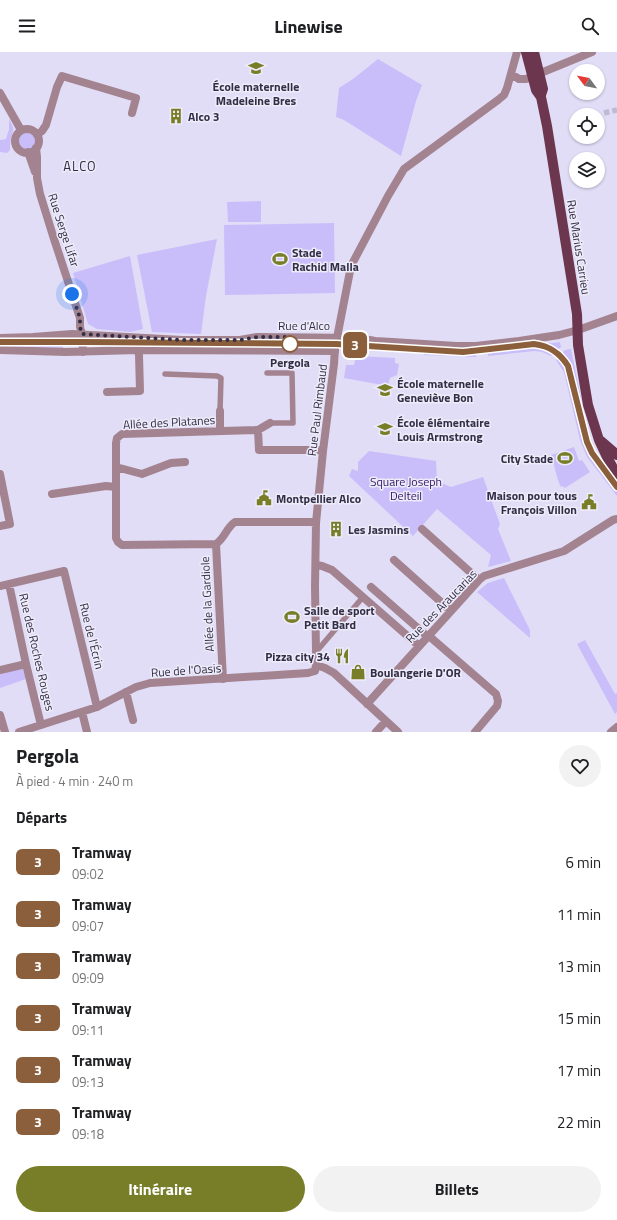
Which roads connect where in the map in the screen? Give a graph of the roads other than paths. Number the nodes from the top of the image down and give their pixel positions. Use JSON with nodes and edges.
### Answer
{"nodes":[{"id":1,"x":592,"y":52,"type":"edge"},
{"id":2,"x":526,"y":54,"type":"edge"},
{"id":3,"x":511,"y":74,"type":"junction"},
{"id":4,"x":536,"y":75,"type":"junction"},
{"id":5,"x":0,"y":93,"type":"edge"},
{"id":6,"x":132,"y":113,"type":"dead end"},
{"id":7,"x":21,"y":130,"type":"junction"},
{"id":8,"x":37,"y":135,"type":"junction"},
{"id":9,"x":36,"y":148,"type":"junction"},
{"id":10,"x":28,"y":152,"type":"junction"},
{"id":11,"x":37,"y":178,"type":"junction"},
{"id":12,"x":617,"y":316,"type":"edge"},
{"id":13,"x":578,"y":330,"type":"junction"},
{"id":14,"x":82,"y":334,"type":"junction"},
{"id":15,"x":0,"y":338,"type":"edge"},
{"id":16,"x":337,"y":338,"type":"junction"},
{"id":17,"x":0,"y":350,"type":"edge"},
{"id":18,"x":138,"y":350,"type":"junction"},
{"id":19,"x":335,"y":351,"type":"junction"},
{"id":20,"x":83,"y":352,"type":"junction"},
{"id":21,"x":267,"y":373,"type":"dead end"},
{"id":22,"x":165,"y":374,"type":"dead end"},
{"id":23,"x":107,"y":392,"type":"dead end"},
{"id":24,"x":220,"y":411,"type":"joint"},
{"id":25,"x":270,"y":422,"type":"joint"},
{"id":26,"x":258,"y":430,"type":"junction"},
{"id":27,"x":220,"y":431,"type":"junction"},
{"id":28,"x":323,"y":451,"type":"junction"},
{"id":29,"x":612,"y":454,"type":"edge"},
{"id":30,"x":184,"y":462,"type":"dead end"},
{"id":31,"x":617,"y":463,"type":"edge"},
{"id":32,"x":116,"y":467,"type":"junction"},
{"id":33,"x":617,"y":473,"type":"edge"},
{"id":34,"x":0,"y":474,"type":"edge"},
{"id":35,"x":116,"y":487,"type":"junction"},
{"id":36,"x":52,"y":494,"type":"dead end"},
{"id":37,"x":616,"y":517,"type":"edge"},
{"id":38,"x":316,"y":523,"type":"junction"},
{"id":39,"x":0,"y":526,"type":"edge"},
{"id":40,"x":422,"y":529,"type":"dead end"},
{"id":41,"x":216,"y":544,"type":"junction"},
{"id":42,"x":394,"y":560,"type":"dead end"},
{"id":43,"x":316,"y":565,"type":"junction"},
{"id":44,"x":479,"y":580,"type":"junction"},
{"id":45,"x":9,"y":584,"type":"junction"},
{"id":46,"x":0,"y":586,"type":"edge"},
{"id":47,"x":371,"y":587,"type":"dead end"},
{"id":48,"x":363,"y":596,"type":"junction"},
{"id":49,"x":451,"y":611,"type":"junction"},
{"id":50,"x":428,"y":636,"type":"junction"},
{"id":51,"x":419,"y":646,"type":"junction"},
{"id":52,"x":316,"y":652,"type":"junction"},
{"id":53,"x":26,"y":664,"type":"junction"},
{"id":54,"x":315,"y":668,"type":"junction"},
{"id":55,"x":0,"y":670,"type":"edge"},
{"id":56,"x":223,"y":679,"type":"junction"},
{"id":57,"x":126,"y":692,"type":"junction"},
{"id":58,"x":367,"y":704,"type":"junction"},
{"id":59,"x":97,"y":707,"type":"junction"},
{"id":60,"x":82,"y":712,"type":"junction"},
{"id":61,"x":0,"y":715,"type":"edge"},
{"id":62,"x":133,"y":720,"type":"dead end"},
{"id":63,"x":386,"y":721,"type":"junction"},
{"id":64,"x":42,"y":725,"type":"junction"},
{"id":65,"x":617,"y":727,"type":"edge"},
{"id":66,"x":5,"y":732,"type":"edge"},
{"id":67,"x":21,"y":732,"type":"edge"},
{"id":68,"x":87,"y":732,"type":"edge"},
{"id":69,"x":376,"y":732,"type":"edge"},
{"id":70,"x":398,"y":732,"type":"edge"},
{"id":71,"x":475,"y":732,"type":"edge"},
{"id":72,"x":611,"y":732,"type":"edge"}],
"edges":[{"from":1,"to":4,"type":"street"},
{"from":2,"to":3,"type":"street","name":"Rue Paul Rimbaud"},
{"from":2,"to":4,"type":"main road","name":"Rue Marius Carrieu"},
{"from":3,"to":4,"type":"street"},
{"from":3,"to":16,"type":"street","name":"Rue Paul Rimbaud"},
{"from":4,"to":13,"type":"main road","name":"Rue Marius Carrieu"},
{"from":5,"to":7,"type":"street"},
{"from":6,"to":8,"type":"street"},
{"from":7,"to":8,"type":"street"},
{"from":7,"to":10,"type":"street"},
{"from":8,"to":9,"type":"street"},
{"from":9,"to":10,"type":"street"},
{"from":9,"to":11,"type":"street","name":"Rue Serge Lifar"},
{"from":10,"to":11,"type":"street","name":"Rue Serge Lifar"},
{"from":11,"to":14,"type":"street","name":"Rue Serge Lifar"},
{"from":12,"to":13,"type":"street","name":"Rue d'Alco"},
{"from":13,"to":16,"type":"street","name":"Rue d'Alco"},
{"from":13,"to":29,"type":"main road","name":"Rue Marius Carrieu"},
{"from":14,"to":15,"type":"street","name":"Rue d'Alco"},
{"from":14,"to":16,"type":"street","name":"Rue d'Alco"},
{"from":14,"to":20,"type":"street"},
{"from":16,"to":19,"type":"street","name":"Rue Paul Rimbaud"},
{"from":17,"to":20,"type":"street"},
{"from":18,"to":19,"type":"street"},
{"from":18,"to":20,"type":"street"},
{"from":18,"to":23,"type":"street"},
{"from":19,"to":28,"type":"street","name":"Rue Paul Rimbaud"},
{"from":21,"to":25,"type":"street"},
{"from":22,"to":24,"type":"street"},
{"from":24,"to":27,"type":"street"},
{"from":25,"to":26,"type":"street"},
{"from":26,"to":27,"type":"street","name":"Allée des Platanes"},
{"from":26,"to":28,"type":"street"},
{"from":27,"to":32,"type":"street","name":"Allée des Platanes"},
{"from":28,"to":38,"type":"street","name":"Rue Paul Rimbaud"},
{"from":29,"to":31,"type":"main road"},
{"from":29,"to":33,"type":"main road"},
{"from":30,"to":32,"type":"street"},
{"from":32,"to":35,"type":"street","name":"Allée des Platanes"},
{"from":34,"to":39,"type":"street"},
{"from":35,"to":36,"type":"street"},
{"from":35,"to":41,"type":"street","name":"Allée des Platanes"},
{"from":37,"to":44,"type":"street","name":"Rue des Araucarias"},
{"from":38,"to":41,"type":"street","name":"Allée de la Gardiole"},
{"from":38,"to":43,"type":"street","name":"Rue Paul Rimbaud"},
{"from":40,"to":44,"type":"street"},
{"from":41,"to":56,"type":"street","name":"Allée de la Gardiole"},
{"from":42,"to":49,"type":"street"},
{"from":43,"to":48,"type":"street"},
{"from":43,"to":52,"type":"street","name":"Rue Paul Rimbaud"},
{"from":44,"to":49,"type":"street","name":"Rue des Araucarias"},
{"from":45,"to":46,"type":"street"},
{"from":45,"to":53,"type":"street","name":"Rue des Roches Rouges"},
{"from":45,"to":59,"type":"street","name":"Rue de l'Écrin"},
{"from":47,"to":50,"type":"street"},
{"from":48,"to":51,"type":"street"},
{"from":48,"to":52,"type":"street"},
{"from":49,"to":50,"type":"street","name":"Rue des Araucarias"},
{"from":50,"to":51,"type":"street","name":"Rue des Araucarias"},
{"from":50,"to":71,"type":"street"},
{"from":51,"to":58,"type":"street","name":"Rue des Araucarias"},
{"from":52,"to":54,"type":"street","name":"Rue Paul Rimbaud"},
{"from":53,"to":55,"type":"street"},
{"from":53,"to":64,"type":"street","name":"Rue des Roches Rouges"},
{"from":54,"to":56,"type":"street","name":"Rue de l'Oasis"},
{"from":54,"to":58,"type":"street"},
{"from":56,"to":57,"type":"street","name":"Rue de l'Oasis"},
{"from":57,"to":59,"type":"street","name":"Rue de l'Oasis"},
{"from":57,"to":62,"type":"street"},
{"from":58,"to":63,"type":"street"},
{"from":59,"to":60,"type":"street","name":"Rue de l'Oasis"},
{"from":60,"to":64,"type":"street","name":"Rue de l'Oasis"},
{"from":60,"to":68,"type":"street"},
{"from":61,"to":66,"type":"street"},
{"from":63,"to":69,"type":"street"},
{"from":63,"to":70,"type":"street"},
{"from":64,"to":67,"type":"street","name":"Rue de l'Oasis"},
{"from":65,"to":72,"type":"street"}]}
